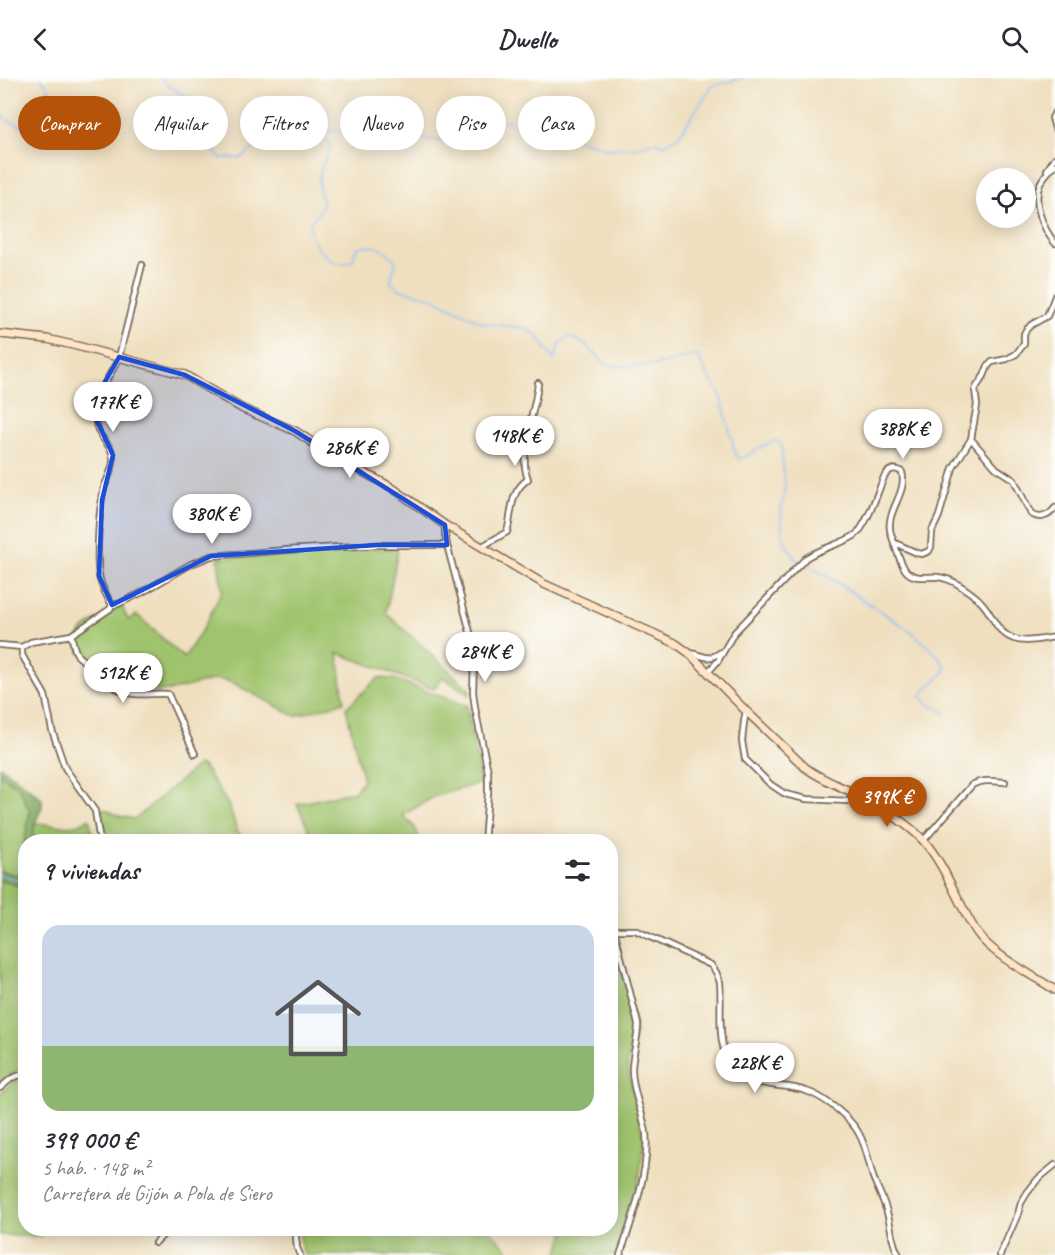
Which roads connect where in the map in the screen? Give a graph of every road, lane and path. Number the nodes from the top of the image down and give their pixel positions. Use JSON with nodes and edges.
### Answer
{"nodes":[{"id":1,"x":1055,"y":112,"type":"edge"},
{"id":2,"x":1055,"y":129,"type":"edge"},
{"id":3,"x":1055,"y":158,"type":"edge"},
{"id":4,"x":1055,"y":165,"type":"edge"},
{"id":5,"x":1041,"y":180,"type":"junction"},
{"id":6,"x":1055,"y":243,"type":"edge"},
{"id":7,"x":142,"y":265,"type":"dead end"},
{"id":8,"x":1055,"y":296,"type":"edge"},
{"id":9,"x":0,"y":334,"type":"edge"},
{"id":10,"x":119,"y":357,"type":"junction"},
{"id":11,"x":538,"y":383,"type":"dead end"},
{"id":12,"x":971,"y":439,"type":"junction"},
{"id":13,"x":1055,"y":508,"type":"edge"},
{"id":14,"x":445,"y":525,"type":"junction"},
{"id":15,"x":895,"y":543,"type":"junction"},
{"id":16,"x":447,"y":545,"type":"junction"},
{"id":17,"x":481,"y":547,"type":"junction"},
{"id":18,"x":112,"y":605,"type":"junction"},
{"id":19,"x":71,"y":635,"type":"junction"},
{"id":20,"x":1055,"y":638,"type":"edge"},
{"id":21,"x":0,"y":645,"type":"edge"},
{"id":22,"x":22,"y":647,"type":"junction"},
{"id":23,"x":723,"y":650,"type":"junction"},
{"id":24,"x":689,"y":653,"type":"junction"},
{"id":25,"x":709,"y":658,"type":"junction"},
{"id":26,"x":706,"y":670,"type":"junction"},
{"id":27,"x":746,"y":711,"type":"junction"},
{"id":28,"x":195,"y":754,"type":"dead end"},
{"id":29,"x":1005,"y":782,"type":"dead end"},
{"id":30,"x":872,"y":802,"type":"junction"},
{"id":31,"x":99,"y":834,"type":"edge"},
{"id":32,"x":485,"y":834,"type":"edge"},
{"id":33,"x":924,"y":841,"type":"junction"},
{"id":34,"x":618,"y":930,"type":"edge"},
{"id":35,"x":618,"y":945,"type":"edge"},
{"id":36,"x":1055,"y":990,"type":"edge"},
{"id":37,"x":18,"y":1076,"type":"edge"},
{"id":38,"x":0,"y":1088,"type":"edge"},
{"id":39,"x":1055,"y":1165,"type":"edge"},
{"id":40,"x":164,"y":1236,"type":"edge"},
{"id":41,"x":296,"y":1236,"type":"edge"},
{"id":42,"x":155,"y":1243,"type":"dead end"},
{"id":43,"x":300,"y":1255,"type":"edge"},
{"id":44,"x":620,"y":1255,"type":"edge"},
{"id":45,"x":899,"y":1255,"type":"edge"},
{"id":46,"x":1000,"y":1255,"type":"edge"}],
"edges":[{"from":1,"to":2,"type":"street"},
{"from":3,"to":5,"type":"street"},
{"from":4,"to":5,"type":"street"},
{"from":5,"to":6,"type":"street"},
{"from":7,"to":10,"type":"street"},
{"from":8,"to":12,"type":"street"},
{"from":9,"to":10,"type":"street"},
{"from":10,"to":14,"type":"street"},
{"from":10,"to":18,"type":"street"},
{"from":11,"to":17,"type":"street"},
{"from":12,"to":13,"type":"street"},
{"from":12,"to":15,"type":"street"},
{"from":14,"to":16,"type":"street"},
{"from":14,"to":17,"type":"street"},
{"from":15,"to":20,"type":"street"},
{"from":15,"to":23,"type":"street"},
{"from":16,"to":18,"type":"street"},
{"from":16,"to":32,"type":"street"},
{"from":17,"to":24,"type":"street"},
{"from":18,"to":19,"type":"street"},
{"from":19,"to":22,"type":"street"},
{"from":19,"to":28,"type":"street"},
{"from":21,"to":22,"type":"street"},
{"from":22,"to":31,"type":"street"},
{"from":23,"to":25,"type":"street"},
{"from":23,"to":26,"type":"street"},
{"from":24,"to":25,"type":"street"},
{"from":24,"to":26,"type":"street"},
{"from":25,"to":26,"type":"street"},
{"from":26,"to":27,"type":"street"},
{"from":27,"to":30,"type":"street"},
{"from":27,"to":30,"type":"street"},
{"from":29,"to":33,"type":"street"},
{"from":30,"to":33,"type":"street"},
{"from":33,"to":36,"type":"street"},
{"from":34,"to":45,"type":"street"},
{"from":35,"to":44,"type":"street"},
{"from":37,"to":38,"type":"street"},
{"from":39,"to":46,"type":"street"},
{"from":40,"to":42,"type":"street"},
{"from":41,"to":43,"type":"street"}]}
